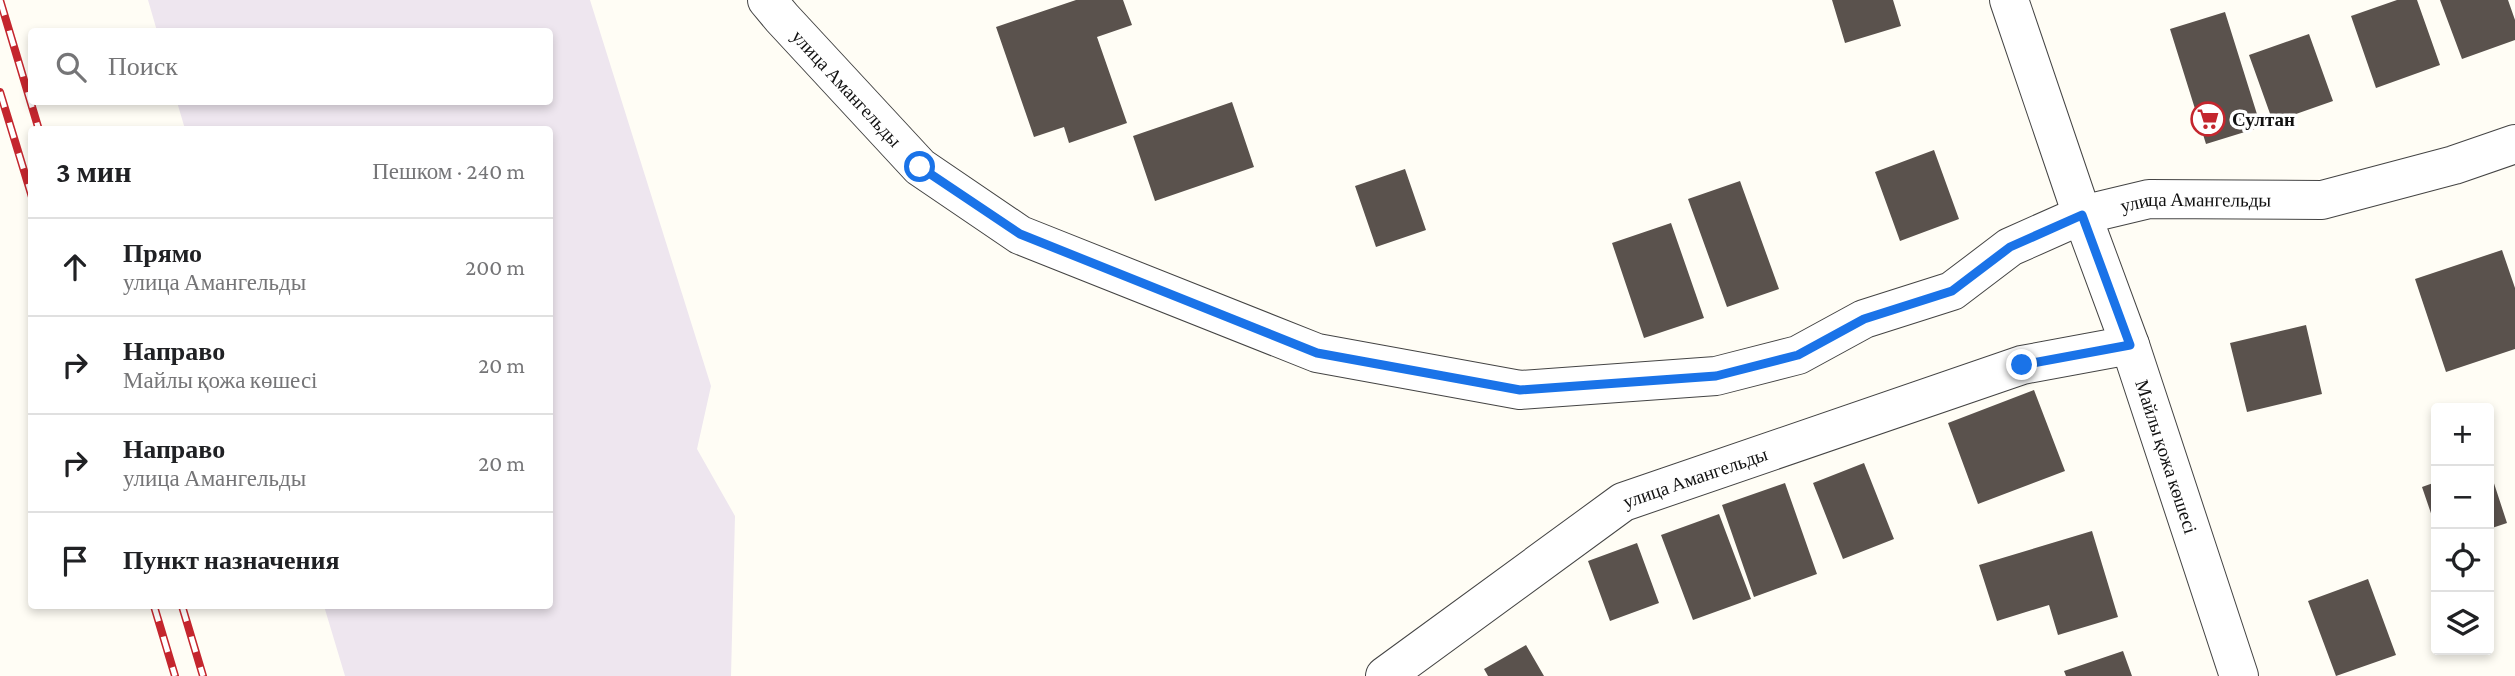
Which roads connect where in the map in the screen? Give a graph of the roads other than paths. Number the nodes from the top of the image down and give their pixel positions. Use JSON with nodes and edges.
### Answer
{"nodes":[{"id":1,"x":767,"y":0,"type":"edge"},
{"id":2,"x":2009,"y":0,"type":"edge"},
{"id":3,"x":2515,"y":144,"type":"edge"},
{"id":4,"x":2082,"y":215,"type":"junction"},
{"id":5,"x":2130,"y":345,"type":"junction"},
{"id":6,"x":1385,"y":676,"type":"edge"},
{"id":7,"x":2239,"y":676,"type":"edge"}],
"edges":[{"from":1,"to":4,"type":"street","name":"улица Амангельды"},
{"from":2,"to":4,"type":"street","name":"Майлы қожа көшесі"},
{"from":3,"to":4,"type":"street","name":"улица Амангельды"},
{"from":4,"to":5,"type":"street","name":"Майлы қожа көшесі"},
{"from":5,"to":6,"type":"street","name":"улица Амангельды"},
{"from":5,"to":7,"type":"street","name":"Майлы қожа көшесі"}]}
